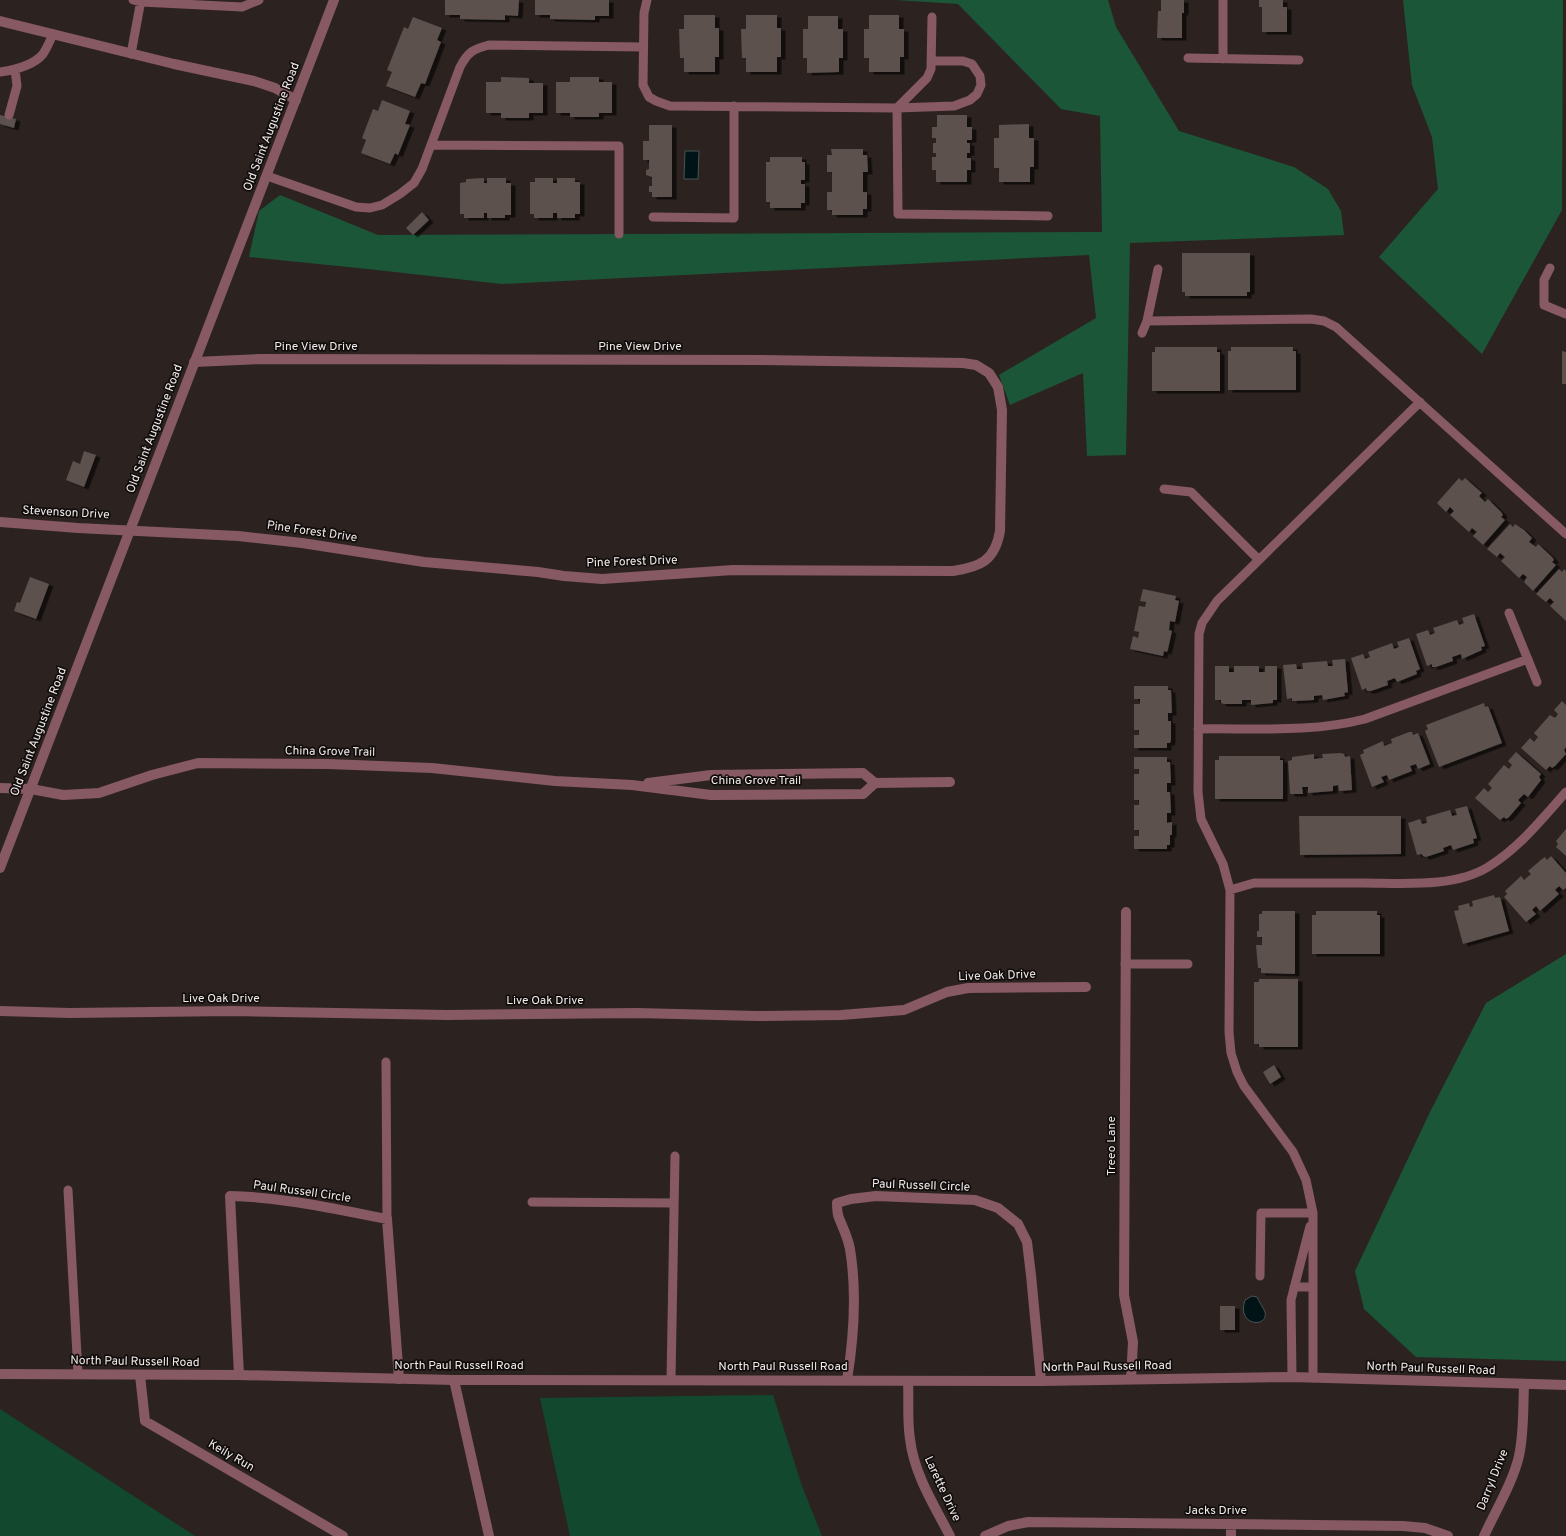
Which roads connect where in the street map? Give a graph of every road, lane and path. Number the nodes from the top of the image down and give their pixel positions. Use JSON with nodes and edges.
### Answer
{"nodes":[{"id":1,"x":259,"y":0,"type":"edge"},
{"id":2,"x":334,"y":0,"type":"edge"},
{"id":3,"x":648,"y":0,"type":"edge"},
{"id":4,"x":1223,"y":0,"type":"edge"},
{"id":5,"x":138,"y":1,"type":"edge"},
{"id":6,"x":932,"y":17,"type":"dead end"},
{"id":7,"x":0,"y":21,"type":"edge"},
{"id":8,"x":53,"y":34,"type":"junction"},
{"id":9,"x":643,"y":48,"type":"junction"},
{"id":10,"x":131,"y":54,"type":"junction"},
{"id":11,"x":1188,"y":58,"type":"dead end"},
{"id":12,"x":1223,"y":59,"type":"junction"},
{"id":13,"x":1299,"y":60,"type":"dead end"},
{"id":14,"x":931,"y":61,"type":"junction"},
{"id":15,"x":15,"y":70,"type":"junction"},
{"id":16,"x":0,"y":72,"type":"edge"},
{"id":17,"x":296,"y":100,"type":"junction"},
{"id":18,"x":734,"y":106,"type":"junction"},
{"id":19,"x":897,"y":108,"type":"junction"},
{"id":20,"x":9,"y":115,"type":"dead end"},
{"id":21,"x":431,"y":144,"type":"junction"},
{"id":22,"x":267,"y":176,"type":"junction"},
{"id":23,"x":1048,"y":216,"type":"dead end"},
{"id":24,"x":653,"y":217,"type":"dead end"},
{"id":25,"x":619,"y":234,"type":"dead end"},
{"id":26,"x":1550,"y":268,"type":"dead end"},
{"id":27,"x":1158,"y":269,"type":"dead end"},
{"id":28,"x":1566,"y":314,"type":"edge"},
{"id":29,"x":1147,"y":321,"type":"junction"},
{"id":30,"x":1142,"y":333,"type":"dead end"},
{"id":31,"x":194,"y":362,"type":"junction"},
{"id":32,"x":1420,"y":402,"type":"junction"},
{"id":33,"x":1001,"y":464,"type":"joint"},
{"id":34,"x":1164,"y":489,"type":"dead end"},
{"id":35,"x":0,"y":522,"type":"edge"},
{"id":36,"x":130,"y":530,"type":"junction"},
{"id":37,"x":1566,"y":534,"type":"edge"},
{"id":38,"x":1259,"y":560,"type":"junction"},
{"id":39,"x":1509,"y":613,"type":"dead end"},
{"id":40,"x":1528,"y":659,"type":"junction"},
{"id":41,"x":1537,"y":682,"type":"dead end"},
{"id":42,"x":1198,"y":729,"type":"junction"},
{"id":43,"x":950,"y":782,"type":"dead end"},
{"id":44,"x":875,"y":783,"type":"junction"},
{"id":45,"x":632,"y":786,"type":"junction"},
{"id":46,"x":0,"y":788,"type":"edge"},
{"id":47,"x":31,"y":789,"type":"junction"},
{"id":48,"x":1566,"y":792,"type":"edge"},
{"id":49,"x":0,"y":868,"type":"edge"},
{"id":50,"x":1230,"y":890,"type":"junction"},
{"id":51,"x":1126,"y":912,"type":"dead end"},
{"id":52,"x":1125,"y":964,"type":"junction"},
{"id":53,"x":1188,"y":964,"type":"dead end"},
{"id":54,"x":1086,"y":987,"type":"dead end"},
{"id":55,"x":0,"y":1011,"type":"edge"},
{"id":56,"x":386,"y":1062,"type":"dead end"},
{"id":57,"x":675,"y":1156,"type":"dead end"},
{"id":58,"x":68,"y":1190,"type":"dead end"},
{"id":59,"x":532,"y":1202,"type":"dead end"},
{"id":60,"x":674,"y":1203,"type":"junction"},
{"id":61,"x":1313,"y":1213,"type":"junction"},
{"id":62,"x":387,"y":1219,"type":"junction"},
{"id":63,"x":1260,"y":1276,"type":"dead end"},
{"id":64,"x":1294,"y":1287,"type":"junction"},
{"id":65,"x":1313,"y":1287,"type":"junction"},
{"id":66,"x":0,"y":1374,"type":"edge"},
{"id":67,"x":78,"y":1374,"type":"junction"},
{"id":68,"x":140,"y":1375,"type":"junction"},
{"id":69,"x":239,"y":1376,"type":"junction"},
{"id":70,"x":1292,"y":1377,"type":"junction"},
{"id":71,"x":1313,"y":1378,"type":"junction"},
{"id":72,"x":399,"y":1379,"type":"junction"},
{"id":73,"x":1131,"y":1379,"type":"junction"},
{"id":74,"x":454,"y":1380,"type":"junction"},
{"id":75,"x":671,"y":1380,"type":"junction"},
{"id":76,"x":847,"y":1380,"type":"junction"},
{"id":77,"x":908,"y":1381,"type":"junction"},
{"id":78,"x":1041,"y":1381,"type":"junction"},
{"id":79,"x":1524,"y":1385,"type":"junction"},
{"id":80,"x":1566,"y":1385,"type":"edge"},
{"id":81,"x":1231,"y":1524,"type":"junction"},
{"id":82,"x":343,"y":1536,"type":"edge"},
{"id":83,"x":489,"y":1536,"type":"edge"},
{"id":84,"x":950,"y":1536,"type":"edge"},
{"id":85,"x":985,"y":1536,"type":"edge"},
{"id":86,"x":1231,"y":1536,"type":"edge"},
{"id":87,"x":1448,"y":1536,"type":"edge"},
{"id":88,"x":1484,"y":1536,"type":"edge"}],
"edges":[{"from":1,"to":5,"type":"lane"},
{"from":2,"to":17,"type":"street","name":"Old Saint Augustine Road"},
{"from":3,"to":9,"type":"lane"},
{"from":4,"to":12,"type":"lane"},
{"from":5,"to":10,"type":"lane"},
{"from":6,"to":14,"type":"lane"},
{"from":7,"to":8,"type":"street"},
{"from":8,"to":10,"type":"street"},
{"from":8,"to":15,"type":"lane"},
{"from":9,"to":18,"type":"lane"},
{"from":9,"to":21,"type":"lane"},
{"from":10,"to":17,"type":"street"},
{"from":11,"to":12,"type":"lane"},
{"from":12,"to":13,"type":"lane"},
{"from":14,"to":19,"type":"lane"},
{"from":14,"to":19,"type":"lane"},
{"from":15,"to":16,"type":"lane"},
{"from":15,"to":20,"type":"lane"},
{"from":17,"to":22,"type":"street","name":"Old Saint Augustine Road"},
{"from":18,"to":19,"type":"lane"},
{"from":18,"to":24,"type":"lane"},
{"from":19,"to":23,"type":"lane"},
{"from":21,"to":22,"type":"lane"},
{"from":21,"to":25,"type":"lane"},
{"from":22,"to":31,"type":"street","name":"Old Saint Augustine Road"},
{"from":26,"to":28,"type":"lane"},
{"from":27,"to":29,"type":"lane"},
{"from":29,"to":30,"type":"lane"},
{"from":29,"to":32,"type":"lane"},
{"from":31,"to":33,"type":"street","name":"Pine View Drive"},
{"from":31,"to":36,"type":"street","name":"Old Saint Augustine Road"},
{"from":32,"to":37,"type":"lane"},
{"from":32,"to":38,"type":"lane"},
{"from":33,"to":36,"type":"street","name":"Pine Forest Drive"},
{"from":34,"to":38,"type":"lane"},
{"from":35,"to":36,"type":"street","name":"Stevenson Drive"},
{"from":36,"to":47,"type":"street","name":"Old Saint Augustine Road"},
{"from":38,"to":42,"type":"lane"},
{"from":39,"to":40,"type":"lane"},
{"from":40,"to":41,"type":"lane"},
{"from":40,"to":42,"type":"lane"},
{"from":42,"to":50,"type":"lane"},
{"from":43,"to":44,"type":"street"},
{"from":44,"to":45,"type":"street","name":"China Grove Trail"},
{"from":44,"to":45,"type":"street","name":"China Grove Trail"},
{"from":45,"to":47,"type":"street","name":"China Grove Trail"},
{"from":46,"to":47,"type":"street","name":"China Grove Trail"},
{"from":47,"to":49,"type":"street","name":"Old Saint Augustine Road"},
{"from":48,"to":50,"type":"lane"},
{"from":50,"to":61,"type":"lane"},
{"from":51,"to":52,"type":"street","name":"Treeo Lane"},
{"from":52,"to":53,"type":"lane"},
{"from":52,"to":73,"type":"street","name":"Treeo Lane"},
{"from":54,"to":55,"type":"street","name":"Live Oak Drive"},
{"from":56,"to":62,"type":"lane"},
{"from":57,"to":60,"type":"lane"},
{"from":58,"to":67,"type":"lane"},
{"from":59,"to":60,"type":"lane"},
{"from":60,"to":75,"type":"lane"},
{"from":61,"to":63,"type":"lane"},
{"from":61,"to":64,"type":"lane"},
{"from":61,"to":65,"type":"lane"},
{"from":62,"to":69,"type":"street","name":"Paul Russell Circle"},
{"from":62,"to":72,"type":"street"},
{"from":64,"to":65,"type":"lane"},
{"from":64,"to":70,"type":"lane"},
{"from":65,"to":71,"type":"lane"},
{"from":66,"to":67,"type":"street","name":"North Paul Russell Road"},
{"from":67,"to":68,"type":"street","name":"North Paul Russell Road"},
{"from":68,"to":69,"type":"street","name":"North Paul Russell Road"},
{"from":68,"to":82,"type":"street","name":"Keily Run"},
{"from":69,"to":72,"type":"street","name":"North Paul Russell Road"},
{"from":70,"to":71,"type":"street","name":"North Paul Russell Road"},
{"from":70,"to":73,"type":"street","name":"North Paul Russell Road"},
{"from":71,"to":79,"type":"street","name":"North Paul Russell Road"},
{"from":72,"to":74,"type":"street","name":"North Paul Russell Road"},
{"from":73,"to":78,"type":"street","name":"North Paul Russell Road"},
{"from":74,"to":75,"type":"street","name":"North Paul Russell Road"},
{"from":74,"to":83,"type":"street"},
{"from":75,"to":76,"type":"street","name":"North Paul Russell Road"},
{"from":76,"to":77,"type":"street","name":"North Paul Russell Road"},
{"from":76,"to":78,"type":"street","name":"Paul Russell Circle"},
{"from":77,"to":78,"type":"street","name":"North Paul Russell Road"},
{"from":77,"to":84,"type":"street","name":"Larette Drive"},
{"from":79,"to":80,"type":"street","name":"North Paul Russell Road"},
{"from":79,"to":88,"type":"street","name":"Darryl Drive"},
{"from":81,"to":85,"type":"street","name":"Jacks Drive"},
{"from":81,"to":86,"type":"street"},
{"from":81,"to":87,"type":"street","name":"Jacks Drive"}]}
